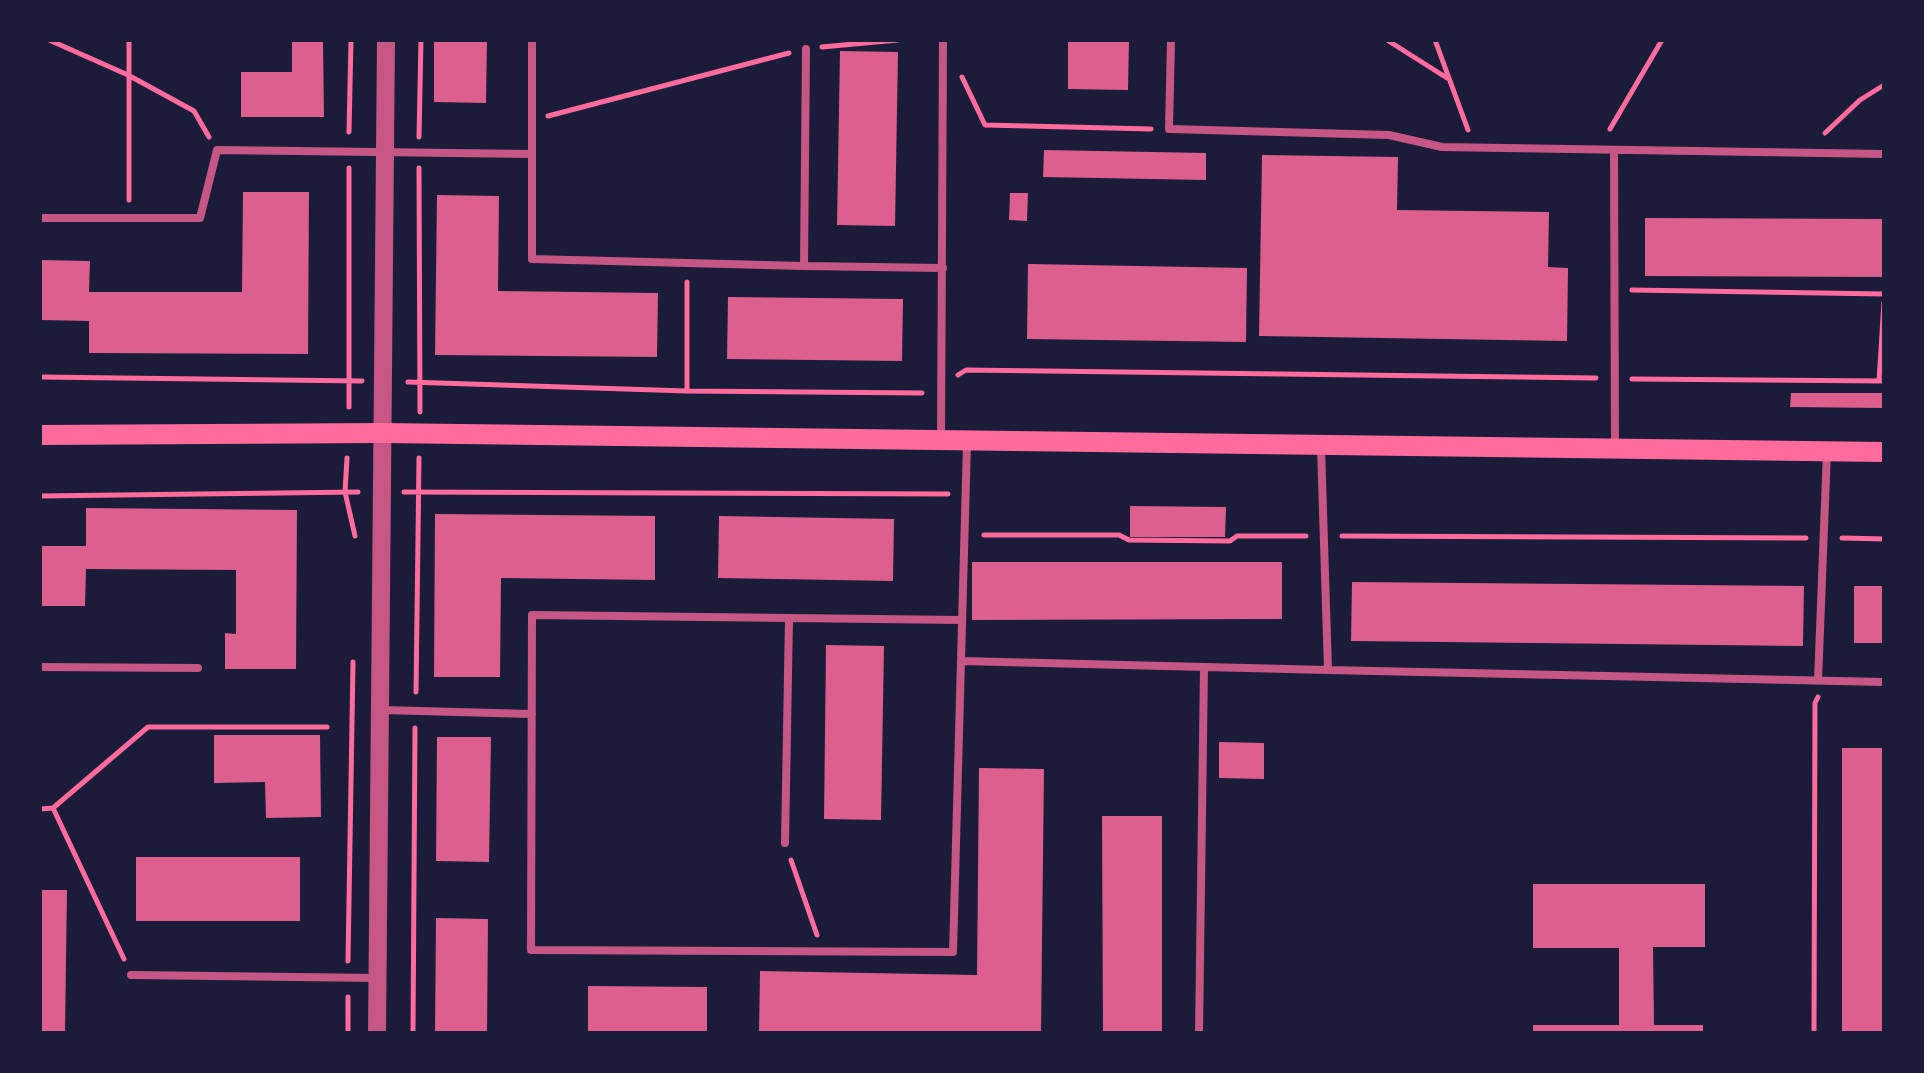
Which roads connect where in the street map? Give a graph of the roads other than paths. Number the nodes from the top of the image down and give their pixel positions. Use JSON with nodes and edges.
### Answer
{"nodes":[{"id":1,"x":386,"y":40,"type":"edge"},
{"id":2,"x":532,"y":40,"type":"edge"},
{"id":3,"x":943,"y":40,"type":"edge"},
{"id":4,"x":1171,"y":40,"type":"edge"},
{"id":5,"x":806,"y":48,"type":"road end"},
{"id":6,"x":1614,"y":150,"type":"junction"},
{"id":7,"x":385,"y":152,"type":"junction"},
{"id":8,"x":532,"y":154,"type":"junction"},
{"id":9,"x":1884,"y":154,"type":"edge"},
{"id":10,"x":40,"y":218,"type":"edge"},
{"id":11,"x":804,"y":266,"type":"junction"},
{"id":12,"x":942,"y":268,"type":"junction"},
{"id":13,"x":382,"y":433,"type":"junction"},
{"id":14,"x":40,"y":435,"type":"edge"},
{"id":15,"x":940,"y":442,"type":"junction"},
{"id":16,"x":967,"y":442,"type":"junction"},
{"id":17,"x":1321,"y":446,"type":"junction"},
{"id":18,"x":1614,"y":450,"type":"junction"},
{"id":19,"x":1827,"y":451,"type":"junction"},
{"id":20,"x":1884,"y":452,"type":"edge"},
{"id":21,"x":789,"y":618,"type":"junction"},
{"id":22,"x":962,"y":620,"type":"junction"},
{"id":23,"x":961,"y":661,"type":"junction"},
{"id":24,"x":40,"y":667,"type":"edge"},
{"id":25,"x":1204,"y":667,"type":"junction"},
{"id":26,"x":198,"y":668,"type":"dead end"},
{"id":27,"x":1328,"y":670,"type":"junction"},
{"id":28,"x":1818,"y":681,"type":"junction"},
{"id":29,"x":1884,"y":682,"type":"edge"},
{"id":30,"x":380,"y":710,"type":"junction"},
{"id":31,"x":532,"y":714,"type":"junction"},
{"id":32,"x":785,"y":843,"type":"road end"},
{"id":33,"x":131,"y":975,"type":"road end"},
{"id":34,"x":378,"y":978,"type":"junction"},
{"id":35,"x":377,"y":1033,"type":"edge"},
{"id":36,"x":1200,"y":1033,"type":"edge"}],
"edges":[{"from":1,"to":7,"type":"street"},
{"from":2,"to":8,"type":"lane"},
{"from":3,"to":12,"type":"lane"},
{"from":4,"to":6,"type":"lane"},
{"from":5,"to":11,"type":"lane"},
{"from":6,"to":9,"type":"lane"},
{"from":6,"to":18,"type":"lane"},
{"from":7,"to":8,"type":"lane"},
{"from":7,"to":10,"type":"lane"},
{"from":7,"to":13,"type":"street"},
{"from":8,"to":11,"type":"lane"},
{"from":11,"to":12,"type":"lane"},
{"from":12,"to":15,"type":"lane"},
{"from":13,"to":14,"type":"main road"},
{"from":13,"to":15,"type":"main road"},
{"from":13,"to":30,"type":"street"},
{"from":15,"to":16,"type":"main road"},
{"from":16,"to":17,"type":"main road"},
{"from":16,"to":22,"type":"lane"},
{"from":17,"to":18,"type":"main road"},
{"from":17,"to":27,"type":"lane"},
{"from":18,"to":19,"type":"main road"},
{"from":19,"to":20,"type":"main road"},
{"from":19,"to":28,"type":"lane"},
{"from":21,"to":22,"type":"lane"},
{"from":21,"to":31,"type":"lane"},
{"from":21,"to":32,"type":"lane"},
{"from":22,"to":23,"type":"lane"},
{"from":23,"to":25,"type":"lane"},
{"from":23,"to":31,"type":"lane"},
{"from":24,"to":26,"type":"lane"},
{"from":25,"to":27,"type":"lane"},
{"from":25,"to":36,"type":"lane"},
{"from":27,"to":28,"type":"lane"},
{"from":28,"to":29,"type":"lane"},
{"from":30,"to":31,"type":"lane"},
{"from":30,"to":34,"type":"street"},
{"from":33,"to":34,"type":"lane"},
{"from":34,"to":35,"type":"street"}]}
